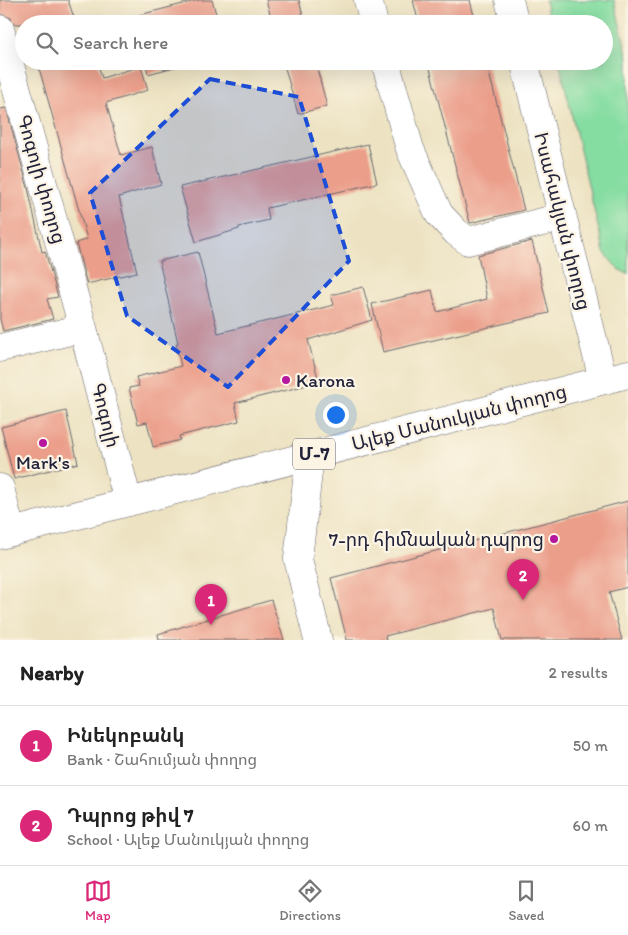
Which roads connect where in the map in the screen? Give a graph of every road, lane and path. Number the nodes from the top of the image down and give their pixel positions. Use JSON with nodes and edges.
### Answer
{"nodes":[{"id":1,"x":368,"y":0,"type":"edge"},
{"id":2,"x":509,"y":0,"type":"edge"},
{"id":3,"x":372,"y":15,"type":"edge"},
{"id":4,"x":513,"y":15,"type":"edge"},
{"id":5,"x":0,"y":29,"type":"edge"},
{"id":6,"x":388,"y":70,"type":"edge"},
{"id":7,"x":526,"y":70,"type":"edge"},
{"id":8,"x":562,"y":217,"type":"junction"},
{"id":9,"x":84,"y":328,"type":"junction"},
{"id":10,"x":0,"y":348,"type":"edge"},
{"id":11,"x":615,"y":377,"type":"edge"},
{"id":12,"x":310,"y":455,"type":"junction"},
{"id":13,"x":0,"y":488,"type":"edge"},
{"id":14,"x":128,"y":502,"type":"junction"},
{"id":15,"x":6,"y":533,"type":"edge"},
{"id":16,"x":318,"y":640,"type":"edge"}],
"edges":[{"from":1,"to":3,"type":"street"},
{"from":2,"to":4,"type":"street"},
{"from":5,"to":9,"type":"street","name":"Գոգոլի փողոց"},
{"from":6,"to":8,"type":"street"},
{"from":7,"to":8,"type":"street","name":"Իսահակյան փողոց"},
{"from":8,"to":11,"type":"street","name":"Իսահակյան փողոց"},
{"from":9,"to":10,"type":"street"},
{"from":9,"to":14,"type":"street","name":"Գոգոլի"},
{"from":11,"to":12,"type":"street","name":"Ալեք Մանուկյան փողոց","number":"Մ-7"},
{"from":12,"to":14,"type":"street","name":"Ալեք Մանուկյան փողոց","number":"Մ-7"},
{"from":12,"to":16,"type":"street"},
{"from":13,"to":15,"type":"street"},
{"from":14,"to":15,"type":"street","name":"Ալեք Մանուկյան փողոց","number":"Մ-7"}]}
